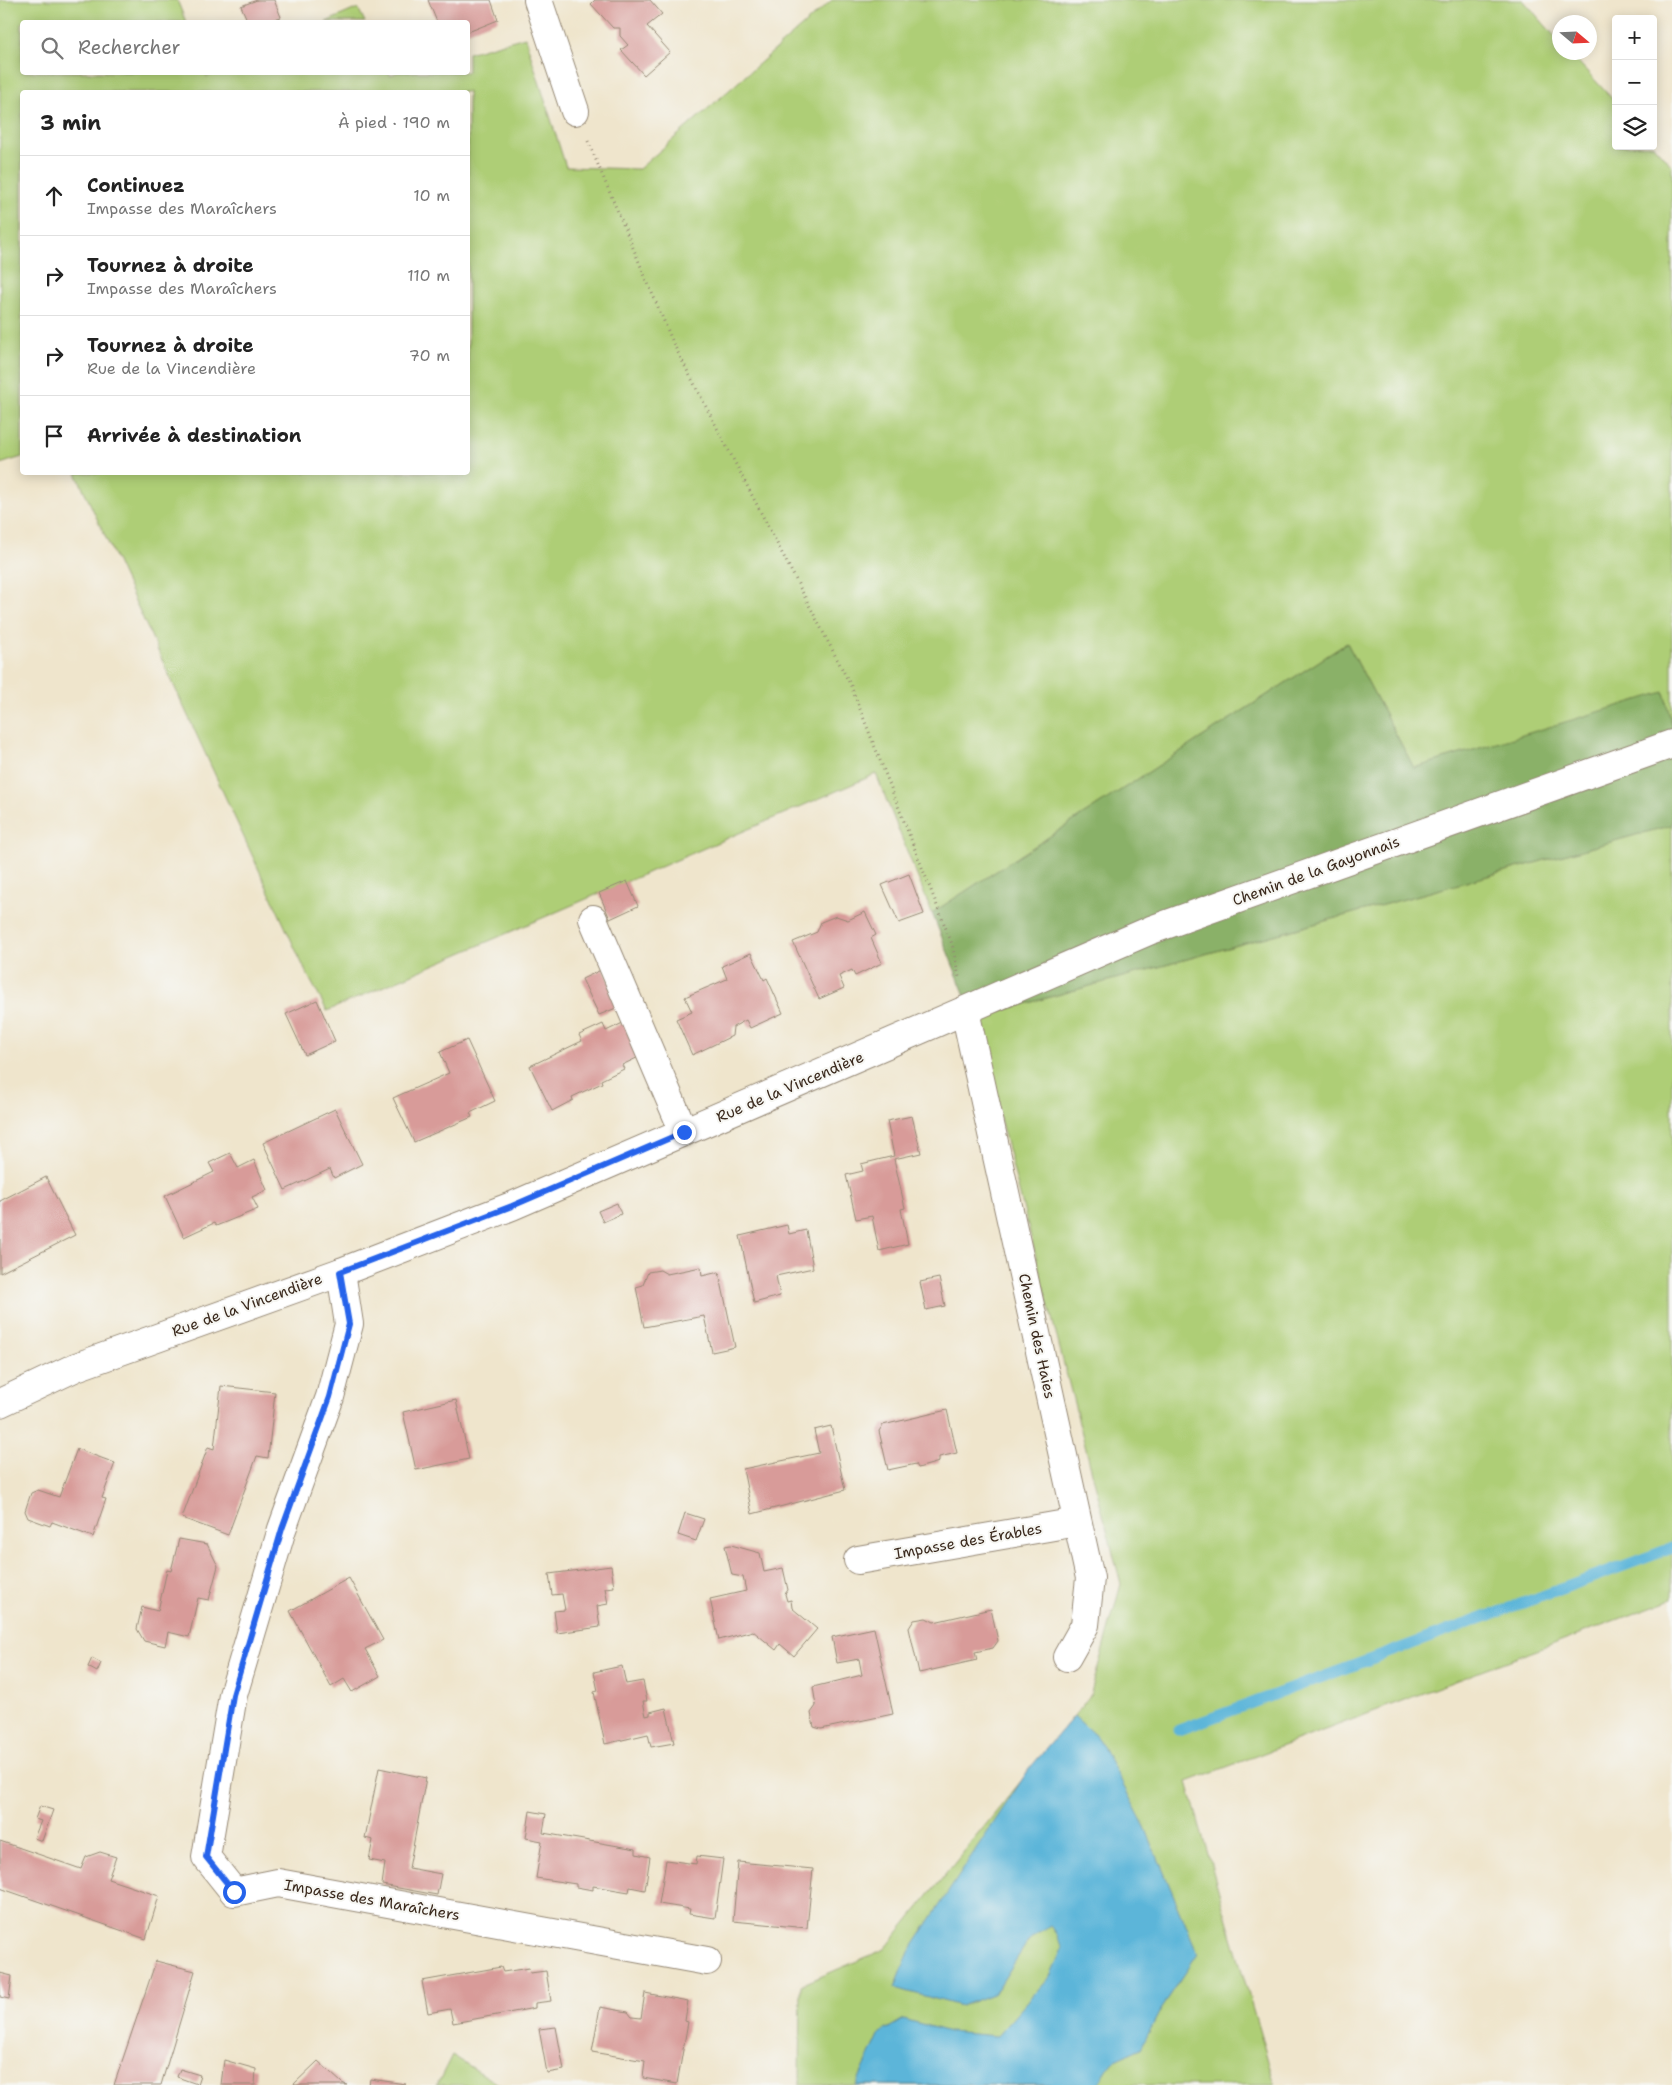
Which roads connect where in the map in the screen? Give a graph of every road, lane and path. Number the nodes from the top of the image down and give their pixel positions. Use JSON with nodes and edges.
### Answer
{"nodes":[{"id":1,"x":538,"y":0,"type":"edge"},
{"id":2,"x":575,"y":111,"type":"joint"},
{"id":3,"x":1672,"y":744,"type":"edge"},
{"id":4,"x":593,"y":919,"type":"dead end"},
{"id":5,"x":965,"y":1011,"type":"junction"},
{"id":6,"x":684,"y":1132,"type":"junction"},
{"id":7,"x":340,"y":1272,"type":"junction"},
{"id":8,"x":0,"y":1403,"type":"edge"},
{"id":9,"x":1077,"y":1522,"type":"junction"},
{"id":10,"x":858,"y":1560,"type":"dead end"},
{"id":11,"x":1067,"y":1657,"type":"dead end"},
{"id":12,"x":708,"y":1961,"type":"dead end"}],
"edges":[{"from":1,"to":2,"type":"street"},
{"from":2,"to":5,"type":"path"},
{"from":3,"to":5,"type":"street","name":"Chemin de la Gayonnais"},
{"from":4,"to":6,"type":"street"},
{"from":5,"to":6,"type":"street","name":"Rue de la Vincendière"},
{"from":5,"to":9,"type":"street","name":"Chemin des Haies"},
{"from":6,"to":7,"type":"street","name":"Rue de la Vincendière"},
{"from":7,"to":8,"type":"street","name":"Rue de la Vincendière"},
{"from":7,"to":12,"type":"street","name":"Impasse des Maraîchers"},
{"from":9,"to":10,"type":"street","name":"Impasse des Érables"},
{"from":9,"to":11,"type":"street","name":"Chemin des Haies"}]}
